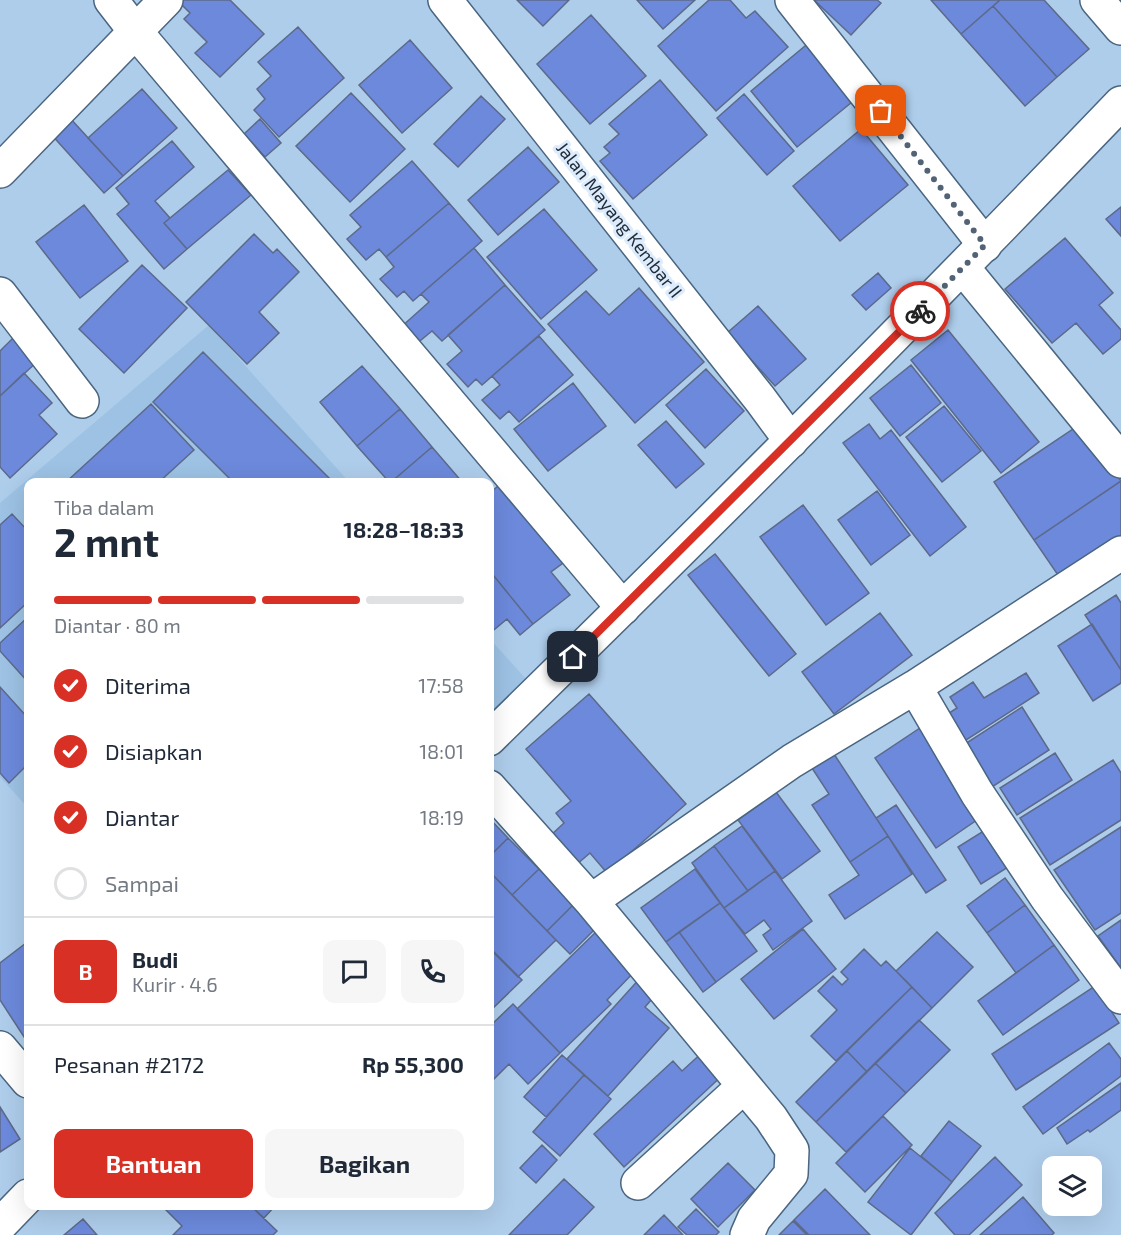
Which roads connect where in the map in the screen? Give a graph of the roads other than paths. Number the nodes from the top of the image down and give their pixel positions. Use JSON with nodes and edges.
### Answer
{"nodes":[{"id":1,"x":111,"y":0,"type":"edge"},
{"id":2,"x":166,"y":0,"type":"edge"},
{"id":3,"x":445,"y":0,"type":"edge"},
{"id":4,"x":792,"y":0,"type":"edge"},
{"id":5,"x":1097,"y":0,"type":"edge"},
{"id":6,"x":1121,"y":28,"type":"edge"},
{"id":7,"x":135,"y":31,"type":"junction"},
{"id":8,"x":1121,"y":103,"type":"edge"},
{"id":9,"x":0,"y":171,"type":"edge"},
{"id":10,"x":974,"y":256,"type":"junction"},
{"id":11,"x":0,"y":294,"type":"edge"},
{"id":12,"x":82,"y":401,"type":"dead end"},
{"id":13,"x":791,"y":441,"type":"junction"},
{"id":14,"x":1121,"y":461,"type":"edge"},
{"id":15,"x":1121,"y":553,"type":"edge"},
{"id":16,"x":623,"y":608,"type":"junction"},
{"id":17,"x":915,"y":687,"type":"junction"},
{"id":18,"x":494,"y":734,"type":"edge"},
{"id":19,"x":494,"y":793,"type":"edge"},
{"id":20,"x":591,"y":901,"type":"junction"},
{"id":21,"x":1121,"y":997,"type":"edge"},
{"id":22,"x":0,"y":1048,"type":"edge"},
{"id":23,"x":24,"y":1076,"type":"edge"},
{"id":24,"x":744,"y":1086,"type":"junction"},
{"id":25,"x":638,"y":1183,"type":"dead end"},
{"id":26,"x":24,"y":1200,"type":"edge"},
{"id":27,"x":0,"y":1225,"type":"edge"},
{"id":28,"x":747,"y":1235,"type":"edge"}],
"edges":[{"from":1,"to":7,"type":"street"},
{"from":2,"to":7,"type":"street"},
{"from":3,"to":13,"type":"street","name":"Jalan Mayang Kembar II"},
{"from":4,"to":10,"type":"street"},
{"from":5,"to":6,"type":"street"},
{"from":7,"to":9,"type":"street"},
{"from":7,"to":16,"type":"street"},
{"from":8,"to":10,"type":"street"},
{"from":10,"to":13,"type":"street"},
{"from":10,"to":14,"type":"street"},
{"from":11,"to":12,"type":"street"},
{"from":13,"to":16,"type":"street"},
{"from":15,"to":17,"type":"street"},
{"from":16,"to":18,"type":"street"},
{"from":17,"to":20,"type":"street"},
{"from":17,"to":21,"type":"street"},
{"from":19,"to":20,"type":"street"},
{"from":20,"to":24,"type":"street"},
{"from":22,"to":23,"type":"street"},
{"from":24,"to":25,"type":"street"},
{"from":24,"to":28,"type":"street"},
{"from":26,"to":27,"type":"street"}]}
